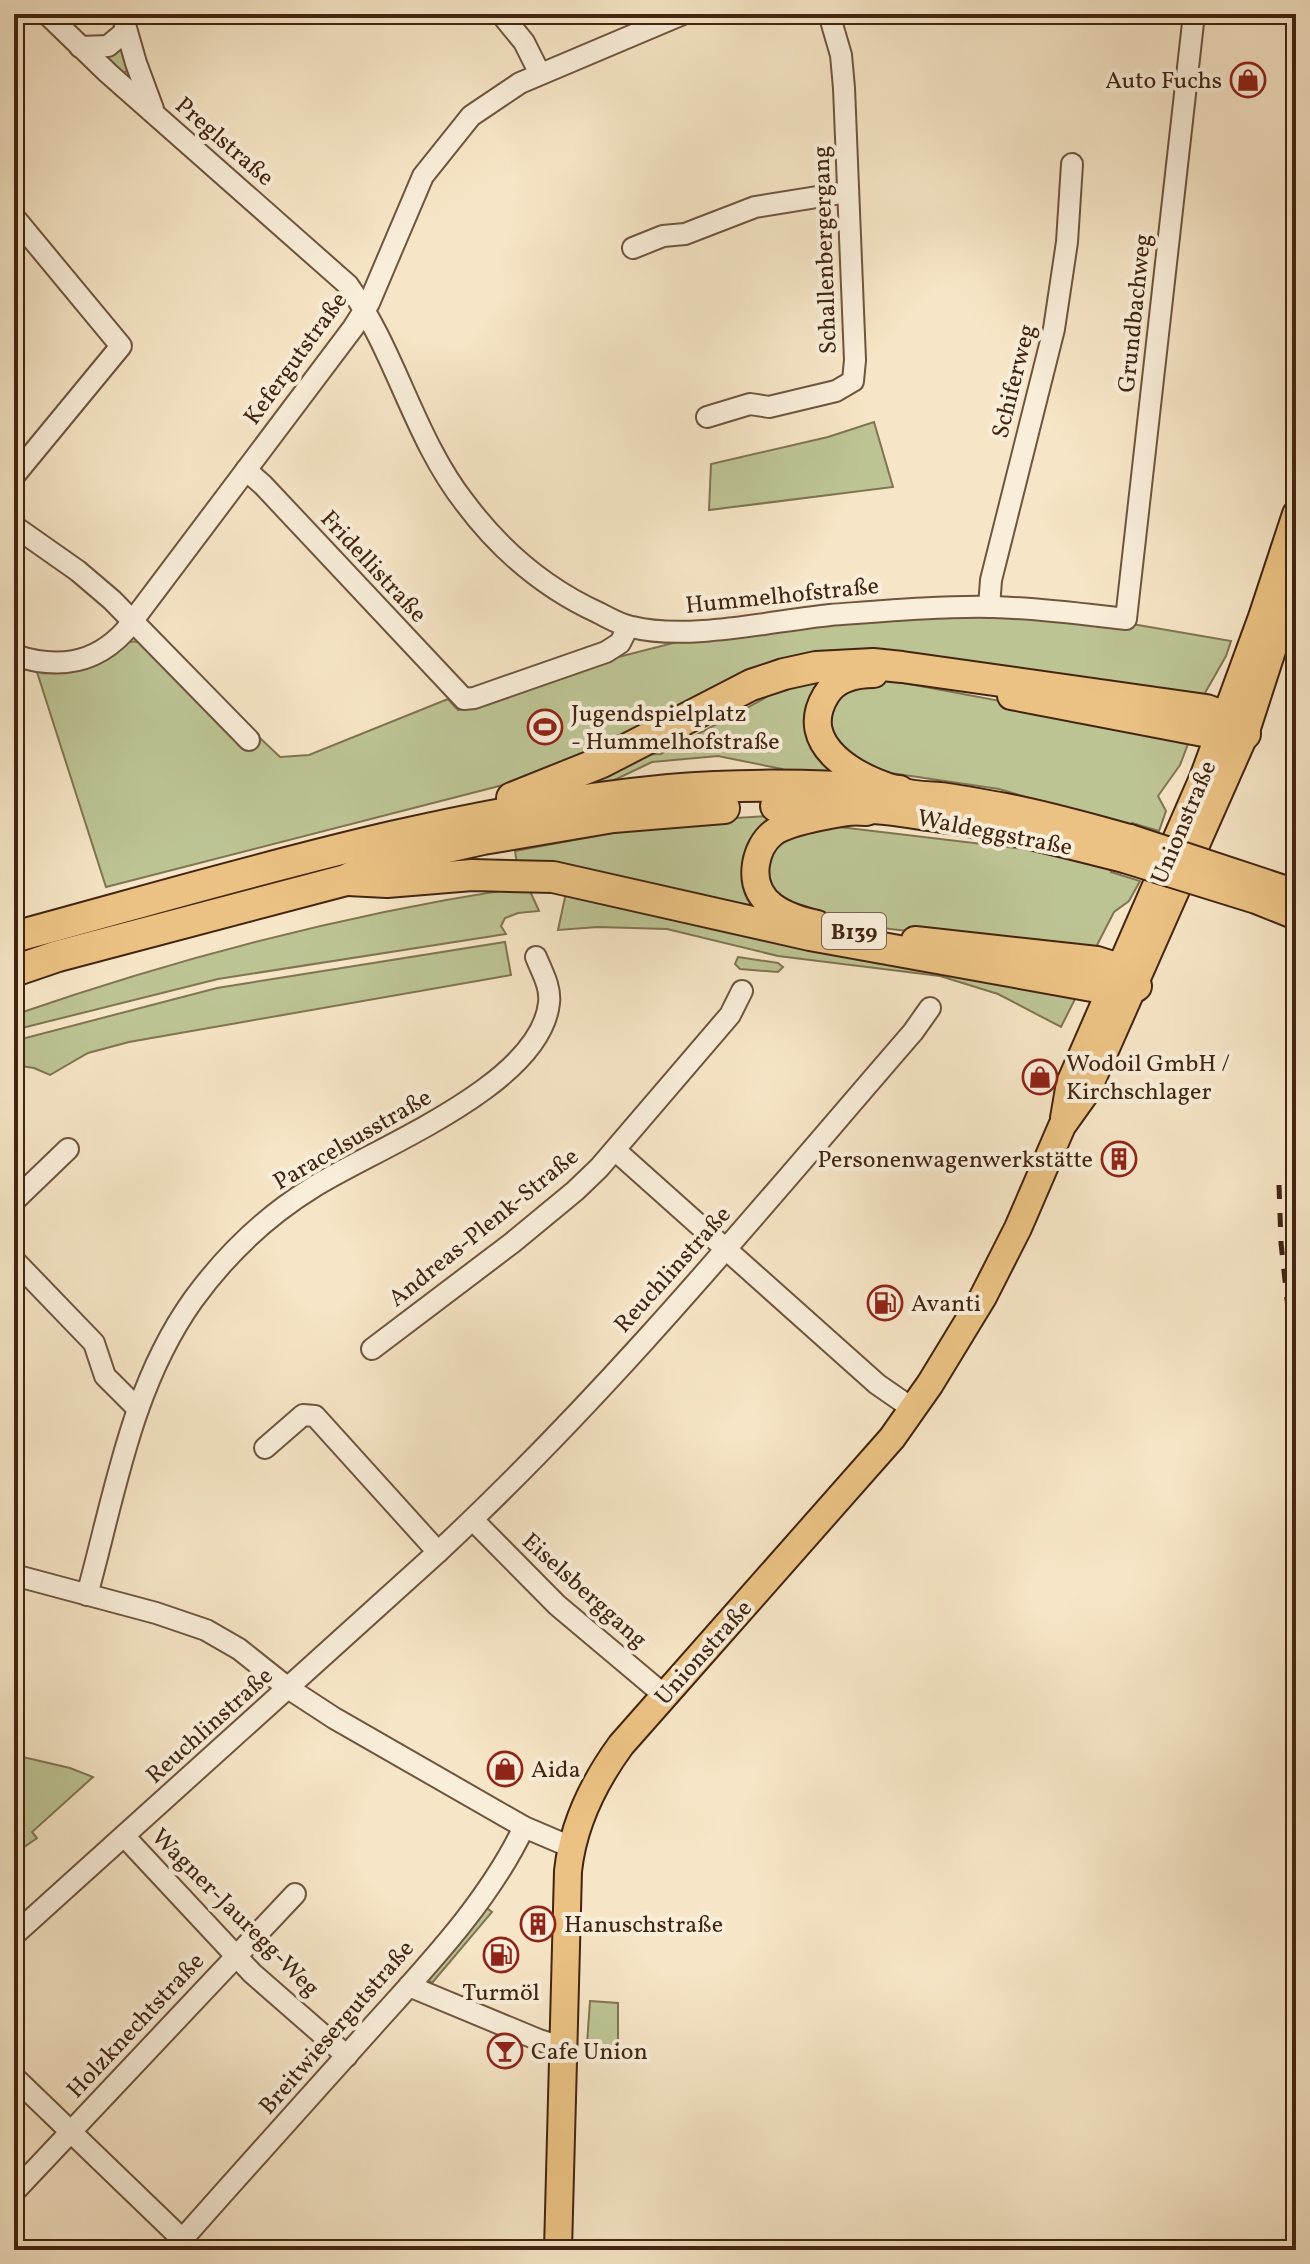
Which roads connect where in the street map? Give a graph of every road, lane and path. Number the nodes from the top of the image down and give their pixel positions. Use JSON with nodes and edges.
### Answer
{"nodes":[{"id":1,"x":47,"y":14,"type":"edge"},
{"id":2,"x":501,"y":14,"type":"edge"},
{"id":3,"x":683,"y":14,"type":"edge"},
{"id":4,"x":829,"y":14,"type":"edge"},
{"id":5,"x":1194,"y":14,"type":"edge"},
{"id":6,"x":124,"y":22,"type":"edge"},
{"id":7,"x":80,"y":47,"type":"junction"},
{"id":8,"x":540,"y":74,"type":"junction"},
{"id":9,"x":155,"y":115,"type":"junction"},
{"id":10,"x":1072,"y":164,"type":"dead end"},
{"id":11,"x":848,"y":192,"type":"junction"},
{"id":12,"x":14,"y":217,"type":"edge"},
{"id":13,"x":633,"y":248,"type":"dead end"},
{"id":14,"x":365,"y":311,"type":"junction"},
{"id":15,"x":707,"y":417,"type":"dead end"},
{"id":16,"x":246,"y":470,"type":"junction"},
{"id":17,"x":14,"y":476,"type":"edge"},
{"id":18,"x":1296,"y":514,"type":"edge"},
{"id":19,"x":14,"y":526,"type":"edge"},
{"id":20,"x":1296,"y":577,"type":"edge"},
{"id":21,"x":989,"y":607,"type":"junction"},
{"id":22,"x":1126,"y":619,"type":"joint"},
{"id":23,"x":132,"y":621,"type":"junction"},
{"id":24,"x":628,"y":627,"type":"junction"},
{"id":25,"x":14,"y":655,"type":"edge"},
{"id":26,"x":1230,"y":729,"type":"junction"},
{"id":27,"x":249,"y":740,"type":"dead end"},
{"id":28,"x":899,"y":791,"type":"junction"},
{"id":29,"x":866,"y":810,"type":"junction"},
{"id":30,"x":427,"y":830,"type":"junction"},
{"id":31,"x":1127,"y":849,"type":"junction"},
{"id":32,"x":346,"y":880,"type":"junction"},
{"id":33,"x":1296,"y":893,"type":"edge"},
{"id":34,"x":1296,"y":916,"type":"edge"},
{"id":35,"x":14,"y":937,"type":"edge"},
{"id":36,"x":14,"y":955,"type":"edge"},
{"id":37,"x":58,"y":956,"type":"junction"},
{"id":38,"x":536,"y":957,"type":"dead end"},
{"id":39,"x":14,"y":971,"type":"edge"},
{"id":40,"x":1121,"y":980,"type":"junction"},
{"id":41,"x":14,"y":991,"type":"edge"},
{"id":42,"x":742,"y":991,"type":"dead end"},
{"id":43,"x":930,"y":1008,"type":"dead end"},
{"id":44,"x":68,"y":1149,"type":"dead end"},
{"id":45,"x":615,"y":1150,"type":"junction"},
{"id":46,"x":14,"y":1201,"type":"edge"},
{"id":47,"x":725,"y":1249,"type":"junction"},
{"id":48,"x":14,"y":1260,"type":"edge"},
{"id":49,"x":372,"y":1349,"type":"dead end"},
{"id":50,"x":138,"y":1409,"type":"junction"},
{"id":51,"x":913,"y":1409,"type":"junction"},
{"id":52,"x":265,"y":1448,"type":"dead end"},
{"id":53,"x":473,"y":1520,"type":"junction"},
{"id":54,"x":438,"y":1552,"type":"junction"},
{"id":55,"x":14,"y":1575,"type":"edge"},
{"id":56,"x":87,"y":1595,"type":"junction"},
{"id":57,"x":288,"y":1688,"type":"junction"},
{"id":58,"x":664,"y":1695,"type":"junction"},
{"id":59,"x":524,"y":1827,"type":"junction"},
{"id":60,"x":125,"y":1837,"type":"junction"},
{"id":61,"x":571,"y":1847,"type":"junction"},
{"id":62,"x":295,"y":1894,"type":"dead end"},
{"id":63,"x":14,"y":1935,"type":"edge"},
{"id":64,"x":235,"y":1956,"type":"junction"},
{"id":65,"x":409,"y":1986,"type":"junction"},
{"id":66,"x":565,"y":2048,"type":"junction"},
{"id":67,"x":347,"y":2056,"type":"junction"},
{"id":68,"x":14,"y":2077,"type":"edge"},
{"id":69,"x":70,"y":2133,"type":"junction"},
{"id":70,"x":14,"y":2192,"type":"edge"},
{"id":71,"x":178,"y":2245,"type":"edge"},
{"id":72,"x":558,"y":2250,"type":"edge"}],
"edges":[{"from":1,"to":7,"type":"street","name":"Preglstraße"},
{"from":2,"to":8,"type":"street"},
{"from":3,"to":8,"type":"street","name":"Kefergutstraße"},
{"from":4,"to":11,"type":"street","name":"Schallenbergergang"},
{"from":5,"to":22,"type":"street","name":"Grundbachweg"},
{"from":6,"to":7,"type":"street"},
{"from":6,"to":9,"type":"street"},
{"from":7,"to":9,"type":"street","name":"Preglstraße"},
{"from":8,"to":14,"type":"street","name":"Kefergutstraße"},
{"from":9,"to":14,"type":"street","name":"Preglstraße"},
{"from":10,"to":21,"type":"street","name":"Schiferweg"},
{"from":11,"to":13,"type":"street"},
{"from":11,"to":15,"type":"street","name":"Schallenbergergang"},
{"from":12,"to":17,"type":"street"},
{"from":14,"to":16,"type":"street","name":"Kefergutstraße"},
{"from":14,"to":24,"type":"street","name":"Preglstraße"},
{"from":16,"to":23,"type":"street","name":"Kefergutstraße"},
{"from":16,"to":24,"type":"street","name":"Fridellistraße"},
{"from":18,"to":26,"type":"main road","name":"Unionstraße"},
{"from":19,"to":23,"type":"street"},
{"from":20,"to":26,"type":"main road","name":"Unionstraße"},
{"from":21,"to":22,"type":"street","name":"Hummelhofstraße"},
{"from":21,"to":24,"type":"street","name":"Hummelhofstraße"},
{"from":23,"to":25,"type":"street","name":"Kefergutstraße"},
{"from":23,"to":27,"type":"street"},
{"from":26,"to":28,"type":"main road","number":"B139"},
{"from":26,"to":30,"type":"highway"},
{"from":26,"to":40,"type":"main road","name":"Unionstraße"},
{"from":28,"to":30,"type":"highway"},
{"from":28,"to":31,"type":"main road","name":"Waldeggstraße","number":"B139"},
{"from":29,"to":31,"type":"main road","name":"Waldeggstraße","number":"B139"},
{"from":29,"to":32,"type":"highway"},
{"from":29,"to":40,"type":"main road","number":"B139"},
{"from":30,"to":35,"type":"highway"},
{"from":31,"to":33,"type":"main road","number":"B139","bridge":true},
{"from":31,"to":34,"type":"main road","number":"B139","bridge":true},
{"from":32,"to":37,"type":"highway"},
{"from":32,"to":40,"type":"highway"},
{"from":36,"to":37,"type":"highway"},
{"from":37,"to":39,"type":"highway"},
{"from":37,"to":41,"type":"highway"},
{"from":38,"to":50,"type":"street","name":"Paracelsusstraße"},
{"from":40,"to":51,"type":"main road","name":"Unionstraße"},
{"from":42,"to":45,"type":"street","name":"Andreas-Plenk-Straße"},
{"from":43,"to":47,"type":"street","name":"Reuchlinstraße"},
{"from":44,"to":46,"type":"street"},
{"from":45,"to":47,"type":"street"},
{"from":45,"to":49,"type":"street","name":"Andreas-Plenk-Straße"},
{"from":47,"to":51,"type":"street"},
{"from":47,"to":53,"type":"street","name":"Reuchlinstraße"},
{"from":48,"to":50,"type":"street"},
{"from":50,"to":56,"type":"street","name":"Paracelsusstraße"},
{"from":51,"to":58,"type":"main road","name":"Unionstraße"},
{"from":52,"to":54,"type":"street"},
{"from":53,"to":54,"type":"street","name":"Reuchlinstraße"},
{"from":53,"to":58,"type":"street","name":"Eiselsberggang"},
{"from":54,"to":57,"type":"street","name":"Reuchlinstraße"},
{"from":55,"to":56,"type":"street"},
{"from":56,"to":57,"type":"street"},
{"from":57,"to":59,"type":"street"},
{"from":57,"to":60,"type":"street","name":"Reuchlinstraße"},
{"from":58,"to":61,"type":"main road","name":"Unionstraße"},
{"from":59,"to":61,"type":"street"},
{"from":59,"to":65,"type":"street","name":"Breitwiesergutstraße"},
{"from":60,"to":63,"type":"street","name":"Reuchlinstraße"},
{"from":60,"to":64,"type":"street","name":"Wagner-Jauregg-Weg"},
{"from":61,"to":66,"type":"main road","name":"Unionstraße"},
{"from":62,"to":64,"type":"street","name":"Holzknechtstraße"},
{"from":64,"to":67,"type":"street","name":"Wagner-Jauregg-Weg"},
{"from":64,"to":69,"type":"street","name":"Holzknechtstraße"},
{"from":65,"to":66,"type":"street"},
{"from":65,"to":67,"type":"street","name":"Breitwiesergutstraße"},
{"from":66,"to":72,"type":"main road","name":"Unionstraße"},
{"from":67,"to":71,"type":"street","name":"Breitwiesergutstraße"},
{"from":68,"to":69,"type":"street"},
{"from":69,"to":70,"type":"street","name":"Holzknechtstraße"},
{"from":69,"to":71,"type":"street"}]}
